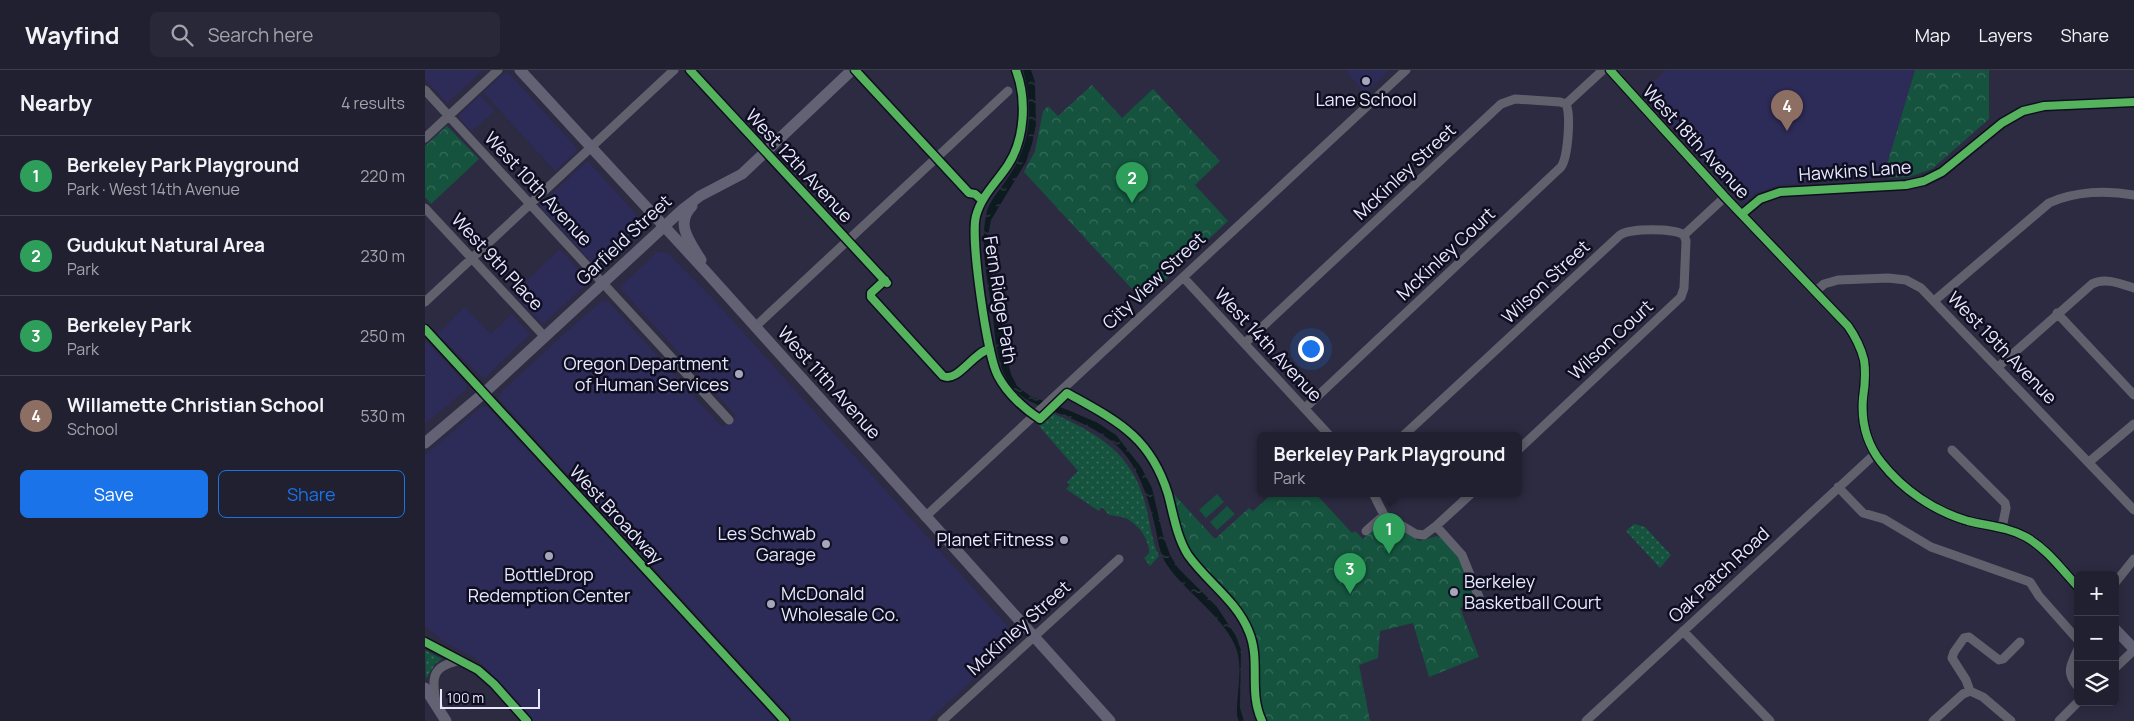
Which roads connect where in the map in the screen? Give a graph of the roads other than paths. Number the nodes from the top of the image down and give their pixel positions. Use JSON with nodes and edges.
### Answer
{"nodes":[{"id":1,"x":498,"y":70,"type":"edge"},
{"id":2,"x":520,"y":70,"type":"edge"},
{"id":3,"x":674,"y":70,"type":"edge"},
{"id":4,"x":690,"y":70,"type":"edge"},
{"id":5,"x":854,"y":70,"type":"edge"},
{"id":6,"x":1406,"y":70,"type":"edge"},
{"id":7,"x":1603,"y":70,"type":"edge"},
{"id":8,"x":1610,"y":70,"type":"edge"},
{"id":9,"x":425,"y":90,"type":"edge"},
{"id":10,"x":1008,"y":91,"type":"dead end"},
{"id":11,"x":2134,"y":102,"type":"edge"},
{"id":12,"x":1566,"y":104,"type":"junction"},
{"id":13,"x":448,"y":116,"type":"junction"},
{"id":14,"x":425,"y":138,"type":"edge"},
{"id":15,"x":591,"y":148,"type":"junction"},
{"id":16,"x":765,"y":151,"type":"junction"},
{"id":17,"x":937,"y":158,"type":"junction"},
{"id":18,"x":969,"y":193,"type":"dead end"},
{"id":19,"x":705,"y":194,"type":"junction"},
{"id":20,"x":2134,"y":195,"type":"edge"},
{"id":21,"x":1725,"y":197,"type":"junction"},
{"id":22,"x":530,"y":204,"type":"junction"},
{"id":23,"x":425,"y":208,"type":"edge"},
{"id":24,"x":1742,"y":214,"type":"junction"},
{"id":25,"x":664,"y":228,"type":"junction"},
{"id":26,"x":1684,"y":235,"type":"junction"},
{"id":27,"x":848,"y":240,"type":"junction"},
{"id":28,"x":472,"y":258,"type":"junction"},
{"id":29,"x":709,"y":275,"type":"junction"},
{"id":30,"x":1183,"y":277,"type":"junction"},
{"id":31,"x":887,"y":283,"type":"dead end"},
{"id":32,"x":603,"y":284,"type":"junction"},
{"id":33,"x":2134,"y":288,"type":"edge"},
{"id":34,"x":1816,"y":291,"type":"junction"},
{"id":35,"x":1934,"y":301,"type":"junction"},
{"id":36,"x":425,"y":302,"type":"edge"},
{"id":37,"x":2057,"y":313,"type":"junction"},
{"id":38,"x":755,"y":327,"type":"junction"},
{"id":39,"x":425,"y":329,"type":"edge"},
{"id":40,"x":545,"y":337,"type":"junction"},
{"id":41,"x":1245,"y":343,"type":"junction"},
{"id":42,"x":1998,"y":367,"type":"junction"},
{"id":43,"x":484,"y":393,"type":"junction"},
{"id":44,"x":2134,"y":395,"type":"edge"},
{"id":45,"x":1305,"y":408,"type":"junction"},
{"id":46,"x":729,"y":420,"type":"dead end"},
{"id":47,"x":2134,"y":424,"type":"edge"},
{"id":48,"x":1326,"y":432,"type":"edge"},
{"id":49,"x":1408,"y":432,"type":"edge"},
{"id":50,"x":425,"y":443,"type":"edge"},
{"id":51,"x":1522,"y":446,"type":"edge"},
{"id":52,"x":1952,"y":450,"type":"dead end"},
{"id":53,"x":1875,"y":454,"type":"junction"},
{"id":54,"x":2089,"y":462,"type":"junction"},
{"id":55,"x":1838,"y":487,"type":"junction"},
{"id":56,"x":1375,"y":497,"type":"edge"},
{"id":57,"x":1467,"y":497,"type":"edge"},
{"id":58,"x":2134,"y":510,"type":"edge"},
{"id":59,"x":1384,"y":515,"type":"junction"},
{"id":60,"x":925,"y":517,"type":"junction"},
{"id":61,"x":1436,"y":526,"type":"junction"},
{"id":62,"x":2002,"y":528,"type":"junction"},
{"id":63,"x":1366,"y":531,"type":"dead end"},
{"id":64,"x":1119,"y":559,"type":"dead end"},
{"id":65,"x":2134,"y":559,"type":"edge"},
{"id":66,"x":2119,"y":578,"type":"edge"},
{"id":67,"x":2074,"y":584,"type":"edge"},
{"id":68,"x":1479,"y":597,"type":"dead end"},
{"id":69,"x":1683,"y":631,"type":"junction"},
{"id":70,"x":2119,"y":633,"type":"edge"},
{"id":71,"x":2074,"y":635,"type":"edge"},
{"id":72,"x":1034,"y":637,"type":"junction"},
{"id":73,"x":425,"y":642,"type":"edge"},
{"id":74,"x":2020,"y":642,"type":"dead end"},
{"id":75,"x":2134,"y":650,"type":"edge"},
{"id":76,"x":2074,"y":658,"type":"edge"},
{"id":77,"x":461,"y":660,"type":"junction"},
{"id":78,"x":2119,"y":664,"type":"edge"},
{"id":79,"x":2074,"y":682,"type":"edge"},
{"id":80,"x":425,"y":688,"type":"edge"},
{"id":81,"x":1970,"y":691,"type":"junction"},
{"id":82,"x":436,"y":703,"type":"junction"},
{"id":83,"x":2074,"y":706,"type":"edge"},
{"id":84,"x":446,"y":721,"type":"edge"},
{"id":85,"x":527,"y":721,"type":"edge"},
{"id":86,"x":785,"y":721,"type":"edge"},
{"id":87,"x":942,"y":721,"type":"edge"},
{"id":88,"x":1110,"y":721,"type":"edge"},
{"id":89,"x":1586,"y":721,"type":"edge"},
{"id":90,"x":1770,"y":721,"type":"edge"},
{"id":91,"x":1933,"y":721,"type":"edge"},
{"id":92,"x":2011,"y":721,"type":"edge"},
{"id":93,"x":2059,"y":721,"type":"edge"}],
"edges":[{"from":1,"to":13,"type":"street"},
{"from":2,"to":15,"type":"main road","name":"West 11th Avenue"},
{"from":3,"to":15,"type":"street"},
{"from":4,"to":16,"type":"street","name":"West 12th Avenue"},
{"from":5,"to":16,"type":"main road","name":"Garfield Street"},
{"from":5,"to":17,"type":"street"},
{"from":6,"to":30,"type":"street","name":"City View Street"},
{"from":7,"to":12,"type":"street"},
{"from":8,"to":21,"type":"main road","name":"West 18th Avenue"},
{"from":9,"to":13,"type":"street","name":"West 10th Avenue"},
{"from":10,"to":17,"type":"street"},
{"from":11,"to":24,"type":"street","name":"Hawkins Lane"},
{"from":12,"to":41,"type":"street","name":"McKinley Street"},
{"from":12,"to":45,"type":"street","name":"McKinley Court"},
{"from":13,"to":14,"type":"street"},
{"from":13,"to":22,"type":"street","name":"West 10th Avenue"},
{"from":15,"to":22,"type":"street"},
{"from":15,"to":25,"type":"main road","name":"West 11th Avenue"},
{"from":16,"to":19,"type":"main road","name":"Garfield Street"},
{"from":16,"to":27,"type":"street","name":"West 12th Avenue"},
{"from":17,"to":18,"type":"street"},
{"from":17,"to":27,"type":"street"},
{"from":19,"to":25,"type":"main road","name":"Garfield Street"},
{"from":19,"to":29,"type":"main road"},
{"from":20,"to":35,"type":"street"},
{"from":21,"to":24,"type":"main road","name":"West 18th Avenue"},
{"from":21,"to":26,"type":"street"},
{"from":22,"to":28,"type":"street"},
{"from":22,"to":32,"type":"street","name":"West 10th Avenue"},
{"from":23,"to":28,"type":"street","name":"West 9th Place"},
{"from":24,"to":34,"type":"main road","name":"West 18th Avenue"},
{"from":25,"to":29,"type":"main road","name":"West 11th Avenue"},
{"from":25,"to":32,"type":"main road","name":"Garfield Street"},
{"from":26,"to":49,"type":"street","name":"Wilson Street"},
{"from":26,"to":51,"type":"street","name":"Wilson Court"},
{"from":27,"to":31,"type":"street","name":"West 12th Avenue"},
{"from":27,"to":38,"type":"street"},
{"from":28,"to":36,"type":"street"},
{"from":28,"to":40,"type":"street","name":"West 9th Place"},
{"from":29,"to":38,"type":"main road","name":"West 11th Avenue"},
{"from":30,"to":41,"type":"street","name":"West 14th Avenue"},
{"from":30,"to":60,"type":"street","name":"City View Street"},
{"from":32,"to":40,"type":"main road","name":"Garfield Street"},
{"from":32,"to":46,"type":"street","name":"West 10th Avenue"},
{"from":33,"to":37,"type":"street"},
{"from":34,"to":35,"type":"street","name":"West 19th Avenue"},
{"from":34,"to":53,"type":"main road","name":"West 18th Avenue"},
{"from":35,"to":42,"type":"street","name":"West 19th Avenue"},
{"from":37,"to":42,"type":"street"},
{"from":37,"to":44,"type":"street"},
{"from":38,"to":60,"type":"main road","name":"West 11th Avenue"},
{"from":39,"to":43,"type":"street","name":"West Broadway"},
{"from":40,"to":43,"type":"main road","name":"Garfield Street"},
{"from":41,"to":45,"type":"street","name":"West 14th Avenue"},
{"from":42,"to":54,"type":"street","name":"West 19th Avenue"},
{"from":43,"to":50,"type":"main road","name":"Garfield Street"},
{"from":43,"to":86,"type":"street","name":"West Broadway"},
{"from":45,"to":48,"type":"street","name":"West 14th Avenue"},
{"from":47,"to":54,"type":"street"},
{"from":52,"to":62,"type":"street"},
{"from":53,"to":55,"type":"street","name":"Oak Patch Road"},
{"from":53,"to":62,"type":"main road","name":"West 18th Avenue"},
{"from":54,"to":58,"type":"street","name":"West 19th Avenue"},
{"from":55,"to":69,"type":"street","name":"Oak Patch Road"},
{"from":55,"to":71,"type":"street"},
{"from":56,"to":59,"type":"street"},
{"from":57,"to":61,"type":"street"},
{"from":59,"to":61,"type":"street"},
{"from":59,"to":63,"type":"street"},
{"from":60,"to":72,"type":"main road","name":"West 11th Avenue"},
{"from":61,"to":68,"type":"street"},
{"from":62,"to":67,"type":"main road","name":"West 18th Avenue"},
{"from":64,"to":72,"type":"street","name":"McKinley Street"},
{"from":65,"to":66,"type":"street"},
{"from":69,"to":89,"type":"street","name":"Oak Patch Road"},
{"from":69,"to":90,"type":"street"},
{"from":70,"to":75,"type":"main road"},
{"from":72,"to":87,"type":"street","name":"McKinley Street"},
{"from":72,"to":88,"type":"main road","name":"West 11th Avenue"},
{"from":73,"to":77,"type":"street"},
{"from":74,"to":81,"type":"street"},
{"from":75,"to":78,"type":"street"},
{"from":76,"to":79,"type":"street"},
{"from":77,"to":82,"type":"street"},
{"from":77,"to":85,"type":"street"},
{"from":80,"to":82,"type":"main road"},
{"from":81,"to":91,"type":"street"},
{"from":81,"to":92,"type":"street"},
{"from":82,"to":84,"type":"main road"},
{"from":83,"to":93,"type":"street"}]}
